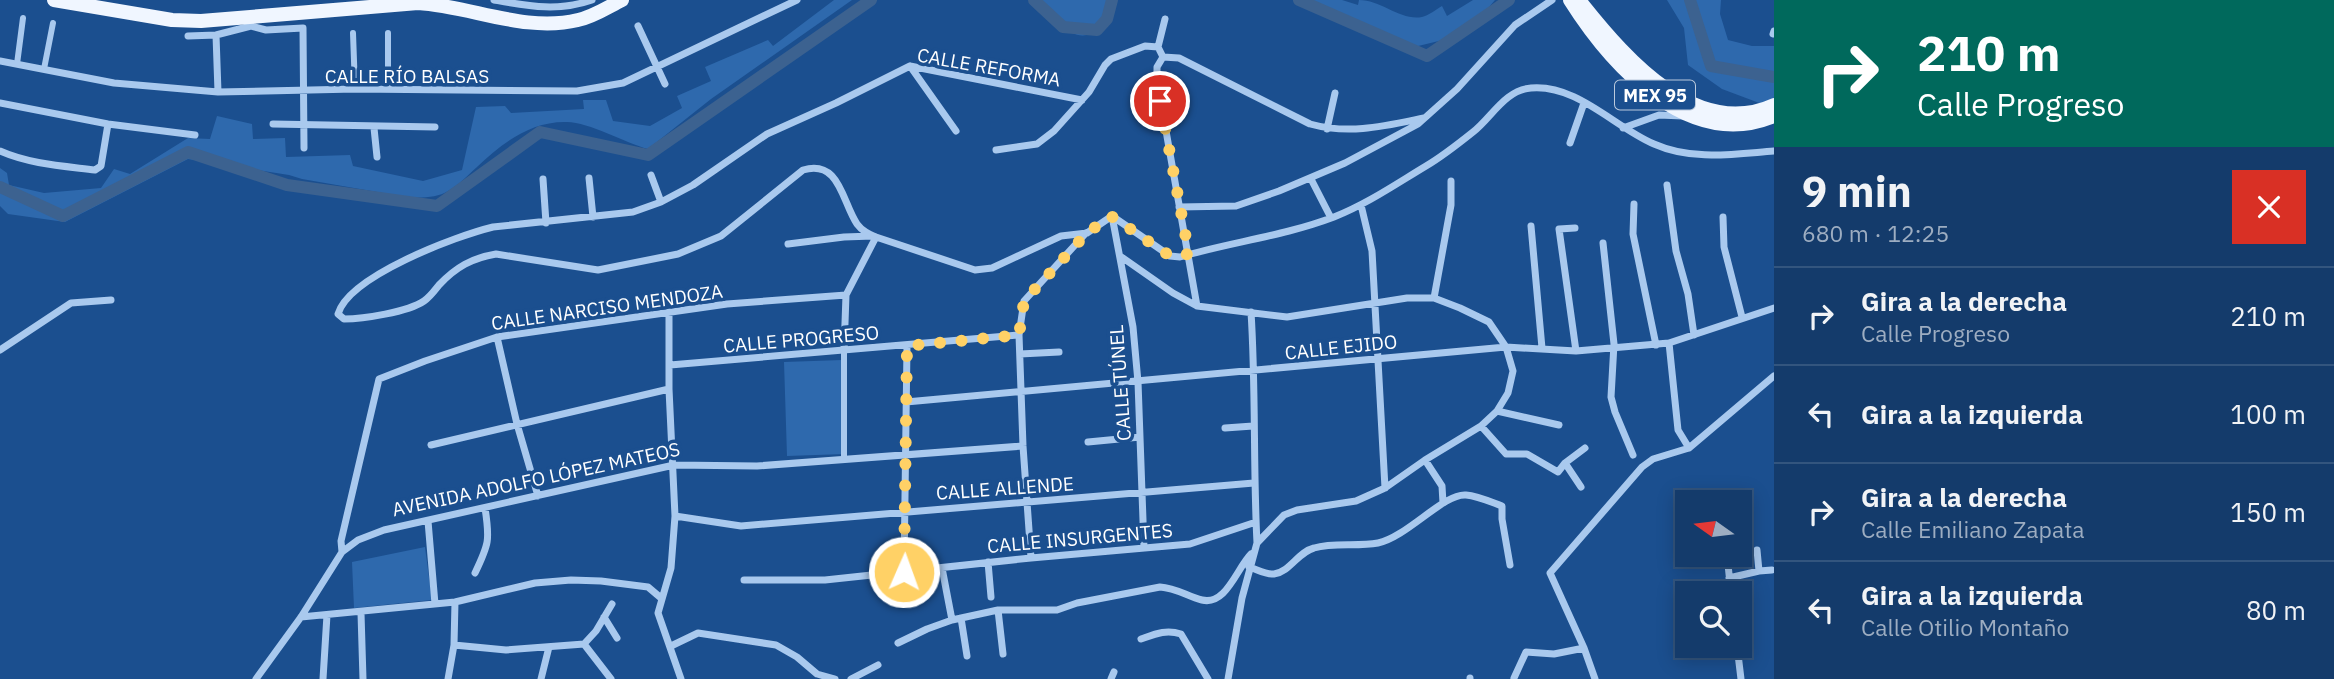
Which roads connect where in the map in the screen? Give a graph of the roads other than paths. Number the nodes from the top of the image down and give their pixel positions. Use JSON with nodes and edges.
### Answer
{"nodes":[{"id":1,"x":54,"y":0,"type":"edge"},
{"id":2,"x":494,"y":0,"type":"edge"},
{"id":3,"x":592,"y":0,"type":"edge"},
{"id":4,"x":622,"y":0,"type":"edge"},
{"id":5,"x":797,"y":0,"type":"edge"},
{"id":6,"x":1552,"y":0,"type":"edge"},
{"id":7,"x":1570,"y":0,"type":"edge"},
{"id":8,"x":1578,"y":0,"type":"edge"},
{"id":9,"x":443,"y":2,"type":"edge"},
{"id":10,"x":23,"y":18,"type":"dead end"},
{"id":11,"x":1165,"y":19,"type":"dead end"},
{"id":12,"x":254,"y":22,"type":"junction"},
{"id":13,"x":53,"y":23,"type":"dead end"},
{"id":14,"x":638,"y":26,"type":"dead end"},
{"id":15,"x":352,"y":33,"type":"dead end"},
{"id":16,"x":388,"y":33,"type":"dead end"},
{"id":17,"x":216,"y":35,"type":"junction"},
{"id":18,"x":188,"y":36,"type":"dead end"},
{"id":19,"x":1158,"y":47,"type":"junction"},
{"id":20,"x":1163,"y":57,"type":"junction"},
{"id":21,"x":0,"y":61,"type":"edge"},
{"id":22,"x":17,"y":64,"type":"junction"},
{"id":23,"x":658,"y":66,"type":"junction"},
{"id":24,"x":909,"y":66,"type":"junction"},
{"id":25,"x":44,"y":69,"type":"junction"},
{"id":26,"x":665,"y":84,"type":"dead end"},
{"id":27,"x":355,"y":89,"type":"junction"},
{"id":28,"x":388,"y":89,"type":"junction"},
{"id":29,"x":303,"y":91,"type":"junction"},
{"id":30,"x":218,"y":92,"type":"junction"},
{"id":31,"x":1335,"y":93,"type":"dead end"},
{"id":32,"x":1082,"y":100,"type":"junction"},
{"id":33,"x":0,"y":103,"type":"edge"},
{"id":34,"x":1584,"y":103,"type":"junction"},
{"id":35,"x":1774,"y":105,"type":"edge"},
{"id":36,"x":1689,"y":116,"type":"junction"},
{"id":37,"x":1774,"y":116,"type":"edge"},
{"id":38,"x":1424,"y":118,"type":"junction"},
{"id":39,"x":108,"y":124,"type":"junction"},
{"id":40,"x":273,"y":124,"type":"dead end"},
{"id":41,"x":304,"y":126,"type":"junction"},
{"id":42,"x":435,"y":127,"type":"dead end"},
{"id":43,"x":374,"y":128,"type":"junction"},
{"id":44,"x":1623,"y":128,"type":"junction"},
{"id":45,"x":1327,"y":129,"type":"junction"},
{"id":46,"x":956,"y":131,"type":"dead end"},
{"id":47,"x":195,"y":135,"type":"dead end"},
{"id":48,"x":1570,"y":143,"type":"dead end"},
{"id":49,"x":303,"y":148,"type":"dead end"},
{"id":50,"x":996,"y":150,"type":"dead end"},
{"id":51,"x":0,"y":151,"type":"edge"},
{"id":52,"x":1774,"y":151,"type":"edge"},
{"id":53,"x":377,"y":157,"type":"dead end"},
{"id":54,"x":651,"y":175,"type":"dead end"},
{"id":55,"x":589,"y":178,"type":"dead end"},
{"id":56,"x":542,"y":179,"type":"dead end"},
{"id":57,"x":1311,"y":179,"type":"junction"},
{"id":58,"x":1451,"y":181,"type":"dead end"},
{"id":59,"x":1667,"y":185,"type":"dead end"},
{"id":60,"x":661,"y":202,"type":"junction"},
{"id":61,"x":1634,"y":204,"type":"dead end"},
{"id":62,"x":1361,"y":205,"type":"junction"},
{"id":63,"x":1179,"y":207,"type":"junction"},
{"id":64,"x":1111,"y":216,"type":"junction"},
{"id":65,"x":593,"y":217,"type":"junction"},
{"id":66,"x":1723,"y":217,"type":"dead end"},
{"id":67,"x":1331,"y":218,"type":"junction"},
{"id":68,"x":546,"y":223,"type":"junction"},
{"id":69,"x":1531,"y":226,"type":"dead end"},
{"id":70,"x":1575,"y":228,"type":"dead end"},
{"id":71,"x":1087,"y":233,"type":"junction"},
{"id":72,"x":875,"y":237,"type":"junction"},
{"id":73,"x":1603,"y":243,"type":"dead end"},
{"id":74,"x":788,"y":244,"type":"dead end"},
{"id":75,"x":1189,"y":254,"type":"junction"},
{"id":76,"x":1120,"y":256,"type":"junction"},
{"id":77,"x":846,"y":295,"type":"junction"},
{"id":78,"x":1434,"y":298,"type":"junction"},
{"id":79,"x":111,"y":300,"type":"dead end"},
{"id":80,"x":1375,"y":304,"type":"junction"},
{"id":81,"x":1197,"y":306,"type":"junction"},
{"id":82,"x":1774,"y":308,"type":"edge"},
{"id":83,"x":1251,"y":312,"type":"junction"},
{"id":84,"x":669,"y":314,"type":"junction"},
{"id":85,"x":1742,"y":317,"type":"junction"},
{"id":86,"x":1019,"y":335,"type":"junction"},
{"id":87,"x":1694,"y":335,"type":"junction"},
{"id":88,"x":497,"y":337,"type":"junction"},
{"id":89,"x":1669,"y":343,"type":"junction"},
{"id":90,"x":1656,"y":345,"type":"junction"},
{"id":91,"x":907,"y":346,"type":"junction"},
{"id":92,"x":1506,"y":347,"type":"junction"},
{"id":93,"x":1542,"y":348,"type":"junction"},
{"id":94,"x":1615,"y":349,"type":"junction"},
{"id":95,"x":0,"y":350,"type":"edge"},
{"id":96,"x":844,"y":351,"type":"junction"},
{"id":97,"x":1576,"y":351,"type":"junction"},
{"id":98,"x":1059,"y":352,"type":"dead end"},
{"id":99,"x":1020,"y":354,"type":"junction"},
{"id":100,"x":1376,"y":359,"type":"junction"},
{"id":101,"x":670,"y":365,"type":"junction"},
{"id":102,"x":1255,"y":372,"type":"junction"},
{"id":103,"x":1774,"y":376,"type":"edge"},
{"id":104,"x":1138,"y":382,"type":"junction"},
{"id":105,"x":669,"y":389,"type":"junction"},
{"id":106,"x":1021,"y":392,"type":"junction"},
{"id":107,"x":906,"y":402,"type":"junction"},
{"id":108,"x":1497,"y":411,"type":"junction"},
{"id":109,"x":517,"y":424,"type":"junction"},
{"id":110,"x":1559,"y":425,"type":"dead end"},
{"id":111,"x":1253,"y":426,"type":"junction"},
{"id":112,"x":1481,"y":426,"type":"junction"},
{"id":113,"x":1225,"y":428,"type":"dead end"},
{"id":114,"x":1140,"y":438,"type":"junction"},
{"id":115,"x":1088,"y":442,"type":"dead end"},
{"id":116,"x":431,"y":445,"type":"dead end"},
{"id":117,"x":1023,"y":446,"type":"junction"},
{"id":118,"x":1585,"y":448,"type":"dead end"},
{"id":119,"x":1689,"y":449,"type":"junction"},
{"id":120,"x":1633,"y":455,"type":"dead end"},
{"id":121,"x":904,"y":456,"type":"junction"},
{"id":122,"x":844,"y":459,"type":"junction"},
{"id":123,"x":1425,"y":460,"type":"junction"},
{"id":124,"x":1565,"y":463,"type":"junction"},
{"id":125,"x":674,"y":465,"type":"junction"},
{"id":126,"x":1254,"y":483,"type":"junction"},
{"id":127,"x":1581,"y":487,"type":"dead end"},
{"id":128,"x":1385,"y":488,"type":"junction"},
{"id":129,"x":1142,"y":493,"type":"junction"},
{"id":130,"x":538,"y":496,"type":"junction"},
{"id":131,"x":1026,"y":503,"type":"junction"},
{"id":132,"x":1443,"y":503,"type":"junction"},
{"id":133,"x":485,"y":508,"type":"junction"},
{"id":134,"x":905,"y":512,"type":"junction"},
{"id":135,"x":675,"y":516,"type":"junction"},
{"id":136,"x":428,"y":521,"type":"junction"},
{"id":137,"x":1256,"y":522,"type":"junction"},
{"id":138,"x":1255,"y":547,"type":"junction"},
{"id":139,"x":1144,"y":548,"type":"junction"},
{"id":140,"x":1757,"y":550,"type":"dead end"},
{"id":141,"x":342,"y":552,"type":"junction"},
{"id":142,"x":1031,"y":558,"type":"junction"},
{"id":143,"x":988,"y":562,"type":"junction"},
{"id":144,"x":1510,"y":565,"type":"dead end"},
{"id":145,"x":1249,"y":567,"type":"junction"},
{"id":146,"x":1728,"y":567,"type":"edge"},
{"id":147,"x":942,"y":568,"type":"junction"},
{"id":148,"x":1772,"y":570,"type":"dead end"},
{"id":149,"x":1759,"y":571,"type":"junction"},
{"id":150,"x":904,"y":572,"type":"junction"},
{"id":151,"x":475,"y":573,"type":"dead end"},
{"id":152,"x":1729,"y":578,"type":"junction"},
{"id":153,"x":744,"y":580,"type":"dead end"},
{"id":154,"x":1729,"y":581,"type":"edge"},
{"id":155,"x":991,"y":597,"type":"dead end"},
{"id":156,"x":661,"y":598,"type":"junction"},
{"id":157,"x":455,"y":602,"type":"junction"},
{"id":158,"x":435,"y":604,"type":"junction"},
{"id":159,"x":612,"y":604,"type":"dead end"},
{"id":160,"x":998,"y":610,"type":"junction"},
{"id":161,"x":361,"y":613,"type":"junction"},
{"id":162,"x":327,"y":615,"type":"junction"},
{"id":163,"x":301,"y":617,"type":"junction"},
{"id":164,"x":604,"y":617,"type":"junction"},
{"id":165,"x":961,"y":618,"type":"junction"},
{"id":166,"x":952,"y":620,"type":"junction"},
{"id":167,"x":617,"y":638,"type":"dead end"},
{"id":168,"x":1141,"y":639,"type":"dead end"},
{"id":169,"x":898,"y":643,"type":"dead end"},
{"id":170,"x":584,"y":644,"type":"junction"},
{"id":171,"x":454,"y":645,"type":"junction"},
{"id":172,"x":671,"y":646,"type":"junction"},
{"id":173,"x":549,"y":647,"type":"junction"},
{"id":174,"x":1584,"y":648,"type":"junction"},
{"id":175,"x":1003,"y":654,"type":"dead end"},
{"id":176,"x":967,"y":656,"type":"dead end"},
{"id":177,"x":1738,"y":658,"type":"edge"},
{"id":178,"x":878,"y":665,"type":"dead end"},
{"id":179,"x":1514,"y":678,"type":"edge"},
{"id":180,"x":256,"y":679,"type":"edge"},
{"id":181,"x":323,"y":679,"type":"edge"},
{"id":182,"x":363,"y":679,"type":"edge"},
{"id":183,"x":448,"y":679,"type":"edge"},
{"id":184,"x":541,"y":679,"type":"edge"},
{"id":185,"x":611,"y":679,"type":"edge"},
{"id":186,"x":681,"y":679,"type":"edge"},
{"id":187,"x":835,"y":679,"type":"edge"},
{"id":188,"x":851,"y":679,"type":"edge"},
{"id":189,"x":1208,"y":679,"type":"edge"},
{"id":190,"x":1228,"y":679,"type":"edge"},
{"id":191,"x":1595,"y":679,"type":"edge"},
{"id":192,"x":1741,"y":679,"type":"edge"}],
"edges":[{"from":1,"to":12,"type":"main road"},
{"from":2,"to":3,"type":"street"},
{"from":4,"to":9,"type":"main road"},
{"from":5,"to":23,"type":"street","name":"CALLE RÍO BALSAS"},
{"from":6,"to":38,"type":"street"},
{"from":7,"to":36,"type":"main road","number":"MEX 95"},
{"from":8,"to":35,"type":"main road","number":"MEX 95"},
{"from":9,"to":12,"type":"main road"},
{"from":10,"to":22,"type":"street"},
{"from":11,"to":19,"type":"street"},
{"from":12,"to":17,"type":"street"},
{"from":12,"to":29,"type":"street"},
{"from":13,"to":25,"type":"street"},
{"from":14,"to":23,"type":"street"},
{"from":15,"to":27,"type":"street"},
{"from":16,"to":28,"type":"street"},
{"from":17,"to":18,"type":"street"},
{"from":17,"to":30,"type":"street"},
{"from":19,"to":20,"type":"street"},
{"from":19,"to":32,"type":"street","name":"CALLE REFORMA"},
{"from":20,"to":45,"type":"street"},
{"from":20,"to":63,"type":"street"},
{"from":21,"to":22,"type":"street","name":"CALLE RÍO BALSAS"},
{"from":22,"to":25,"type":"street","name":"CALLE RÍO BALSAS"},
{"from":23,"to":26,"type":"street"},
{"from":23,"to":28,"type":"street","name":"CALLE RÍO BALSAS"},
{"from":24,"to":32,"type":"street","name":"CALLE REFORMA"},
{"from":24,"to":46,"type":"street"},
{"from":24,"to":60,"type":"street","name":"CALLE REFORMA"},
{"from":25,"to":30,"type":"street","name":"CALLE RÍO BALSAS"},
{"from":27,"to":28,"type":"street","name":"CALLE RÍO BALSAS"},
{"from":27,"to":29,"type":"street","name":"CALLE RÍO BALSAS"},
{"from":29,"to":30,"type":"street","name":"CALLE RÍO BALSAS"},
{"from":29,"to":41,"type":"street"},
{"from":31,"to":45,"type":"street"},
{"from":32,"to":50,"type":"street"},
{"from":33,"to":39,"type":"street"},
{"from":34,"to":44,"type":"street"},
{"from":34,"to":48,"type":"street"},
{"from":34,"to":62,"type":"street"},
{"from":36,"to":37,"type":"main road","number":"MEX 95"},
{"from":36,"to":44,"type":"street"},
{"from":38,"to":45,"type":"street"},
{"from":38,"to":57,"type":"street"},
{"from":39,"to":47,"type":"street"},
{"from":39,"to":51,"type":"street"},
{"from":40,"to":41,"type":"street"},
{"from":41,"to":43,"type":"street"},
{"from":41,"to":49,"type":"street"},
{"from":42,"to":43,"type":"street"},
{"from":43,"to":53,"type":"street"},
{"from":44,"to":52,"type":"street"},
{"from":54,"to":60,"type":"street"},
{"from":55,"to":65,"type":"street"},
{"from":56,"to":68,"type":"street"},
{"from":57,"to":63,"type":"street"},
{"from":57,"to":67,"type":"street"},
{"from":58,"to":78,"type":"street"},
{"from":59,"to":87,"type":"street"},
{"from":60,"to":65,"type":"street","name":"CALLE REFORMA"},
{"from":61,"to":90,"type":"street"},
{"from":62,"to":67,"type":"street"},
{"from":62,"to":80,"type":"street"},
{"from":63,"to":75,"type":"street"},
{"from":64,"to":71,"type":"street"},
{"from":64,"to":75,"type":"street"},
{"from":64,"to":76,"type":"street","name":"CALLE TÚNEL"},
{"from":65,"to":68,"type":"street","name":"CALLE REFORMA"},
{"from":66,"to":85,"type":"street"},
{"from":67,"to":75,"type":"street"},
{"from":68,"to":72,"type":"street","name":"CALLE REFORMA"},
{"from":69,"to":93,"type":"street"},
{"from":70,"to":97,"type":"street"},
{"from":71,"to":72,"type":"street"},
{"from":71,"to":86,"type":"street"},
{"from":72,"to":74,"type":"street"},
{"from":72,"to":77,"type":"street"},
{"from":73,"to":94,"type":"street"},
{"from":75,"to":81,"type":"street"},
{"from":76,"to":81,"type":"street"},
{"from":76,"to":104,"type":"street","name":"CALLE TÚNEL"},
{"from":77,"to":84,"type":"street","name":"CALLE NARCISO MENDOZA"},
{"from":77,"to":96,"type":"street"},
{"from":78,"to":80,"type":"street"},
{"from":78,"to":92,"type":"street"},
{"from":79,"to":95,"type":"street"},
{"from":80,"to":83,"type":"street"},
{"from":80,"to":100,"type":"street"},
{"from":81,"to":83,"type":"street"},
{"from":82,"to":85,"type":"street","name":"CALLE EJIDO"},
{"from":83,"to":102,"type":"street"},
{"from":84,"to":88,"type":"street","name":"CALLE NARCISO MENDOZA"},
{"from":84,"to":101,"type":"street"},
{"from":85,"to":87,"type":"street","name":"CALLE EJIDO"},
{"from":86,"to":91,"type":"street","name":"CALLE PROGRESO"},
{"from":86,"to":99,"type":"street"},
{"from":87,"to":89,"type":"street","name":"CALLE EJIDO"},
{"from":88,"to":109,"type":"street"},
{"from":88,"to":141,"type":"street","name":"CALLE NARCISO MENDOZA"},
{"from":89,"to":90,"type":"street","name":"CALLE EJIDO"},
{"from":89,"to":119,"type":"street"},
{"from":90,"to":94,"type":"street","name":"CALLE EJIDO"},
{"from":91,"to":96,"type":"street","name":"CALLE PROGRESO"},
{"from":91,"to":107,"type":"street"},
{"from":92,"to":93,"type":"street","name":"CALLE EJIDO"},
{"from":92,"to":100,"type":"street","name":"CALLE EJIDO"},
{"from":92,"to":108,"type":"street"},
{"from":93,"to":97,"type":"street","name":"CALLE EJIDO"},
{"from":94,"to":97,"type":"street","name":"CALLE EJIDO"},
{"from":94,"to":120,"type":"street"},
{"from":96,"to":101,"type":"street","name":"CALLE PROGRESO"},
{"from":96,"to":122,"type":"street"},
{"from":98,"to":99,"type":"street"},
{"from":99,"to":106,"type":"street"},
{"from":100,"to":102,"type":"street","name":"CALLE EJIDO"},
{"from":100,"to":128,"type":"street"},
{"from":101,"to":105,"type":"street"},
{"from":102,"to":104,"type":"street","name":"CALLE EJIDO"},
{"from":102,"to":111,"type":"street"},
{"from":103,"to":119,"type":"street"},
{"from":104,"to":106,"type":"street","name":"CALLE EJIDO"},
{"from":104,"to":114,"type":"street","name":"CALLE TÚNEL"},
{"from":105,"to":109,"type":"street"},
{"from":105,"to":125,"type":"street"},
{"from":106,"to":107,"type":"street","name":"CALLE EJIDO"},
{"from":106,"to":117,"type":"street"},
{"from":107,"to":121,"type":"street"},
{"from":108,"to":110,"type":"street"},
{"from":108,"to":112,"type":"street"},
{"from":109,"to":116,"type":"street"},
{"from":109,"to":130,"type":"street"},
{"from":111,"to":113,"type":"street"},
{"from":111,"to":126,"type":"street"},
{"from":112,"to":123,"type":"street"},
{"from":112,"to":124,"type":"street"},
{"from":114,"to":115,"type":"street"},
{"from":114,"to":129,"type":"street","name":"CALLE TÚNEL"},
{"from":117,"to":121,"type":"street","name":"AVENIDA ADOLFO LÓPEZ MATEOS"},
{"from":117,"to":131,"type":"street"},
{"from":118,"to":124,"type":"street"},
{"from":119,"to":174,"type":"street"},
{"from":121,"to":122,"type":"street","name":"AVENIDA ADOLFO LÓPEZ MATEOS"},
{"from":121,"to":134,"type":"street"},
{"from":122,"to":125,"type":"street","name":"AVENIDA ADOLFO LÓPEZ MATEOS"},
{"from":123,"to":128,"type":"street"},
{"from":123,"to":132,"type":"street"},
{"from":124,"to":127,"type":"street"},
{"from":125,"to":130,"type":"street","name":"AVENIDA ADOLFO LÓPEZ MATEOS"},
{"from":125,"to":135,"type":"street"},
{"from":126,"to":129,"type":"street","name":"CALLE ALLENDE"},
{"from":126,"to":137,"type":"street"},
{"from":128,"to":138,"type":"street"},
{"from":129,"to":131,"type":"street","name":"CALLE ALLENDE"},
{"from":129,"to":139,"type":"street","name":"CALLE TÚNEL"},
{"from":130,"to":133,"type":"street","name":"AVENIDA ADOLFO LÓPEZ MATEOS"},
{"from":131,"to":134,"type":"street","name":"CALLE ALLENDE"},
{"from":131,"to":142,"type":"street"},
{"from":132,"to":144,"type":"street"},
{"from":132,"to":145,"type":"street"},
{"from":133,"to":136,"type":"street","name":"AVENIDA ADOLFO LÓPEZ MATEOS"},
{"from":133,"to":151,"type":"street"},
{"from":134,"to":135,"type":"street","name":"CALLE ALLENDE"},
{"from":134,"to":150,"type":"street"},
{"from":135,"to":156,"type":"street"},
{"from":136,"to":141,"type":"street","name":"AVENIDA ADOLFO LÓPEZ MATEOS"},
{"from":136,"to":158,"type":"street"},
{"from":137,"to":138,"type":"street"},
{"from":137,"to":139,"type":"street","name":"CALLE INSURGENTES"},
{"from":138,"to":145,"type":"street"},
{"from":138,"to":160,"type":"street"},
{"from":139,"to":142,"type":"street","name":"CALLE INSURGENTES"},
{"from":140,"to":149,"type":"street"},
{"from":141,"to":163,"type":"street","name":"AVENIDA ADOLFO LÓPEZ MATEOS"},
{"from":142,"to":143,"type":"street","name":"CALLE INSURGENTES"},
{"from":143,"to":147,"type":"street","name":"CALLE INSURGENTES"},
{"from":143,"to":155,"type":"street"},
{"from":145,"to":190,"type":"street"},
{"from":146,"to":152,"type":"street"},
{"from":147,"to":150,"type":"street","name":"CALLE INSURGENTES"},
{"from":147,"to":166,"type":"street"},
{"from":148,"to":149,"type":"street"},
{"from":149,"to":152,"type":"street"},
{"from":150,"to":153,"type":"street","name":"CALLE INSURGENTES"},
{"from":152,"to":154,"type":"street"},
{"from":156,"to":157,"type":"street"},
{"from":156,"to":172,"type":"street"},
{"from":157,"to":158,"type":"street"},
{"from":157,"to":171,"type":"street"},
{"from":158,"to":161,"type":"street"},
{"from":159,"to":164,"type":"street"},
{"from":160,"to":165,"type":"street"},
{"from":160,"to":175,"type":"street"},
{"from":161,"to":162,"type":"street"},
{"from":161,"to":182,"type":"street"},
{"from":162,"to":163,"type":"street"},
{"from":162,"to":181,"type":"street"},
{"from":163,"to":180,"type":"street","name":"AVENIDA ADOLFO LÓPEZ MATEOS"},
{"from":164,"to":167,"type":"street"},
{"from":164,"to":170,"type":"street"},
{"from":165,"to":166,"type":"street"},
{"from":165,"to":176,"type":"street"},
{"from":166,"to":169,"type":"street"},
{"from":168,"to":189,"type":"street"},
{"from":170,"to":173,"type":"street"},
{"from":170,"to":185,"type":"street"},
{"from":171,"to":173,"type":"street"},
{"from":171,"to":183,"type":"street"},
{"from":172,"to":186,"type":"street"},
{"from":172,"to":187,"type":"street"},
{"from":173,"to":184,"type":"street"},
{"from":174,"to":179,"type":"street"},
{"from":174,"to":191,"type":"street"},
{"from":177,"to":192,"type":"street"},
{"from":178,"to":188,"type":"street"}]}
